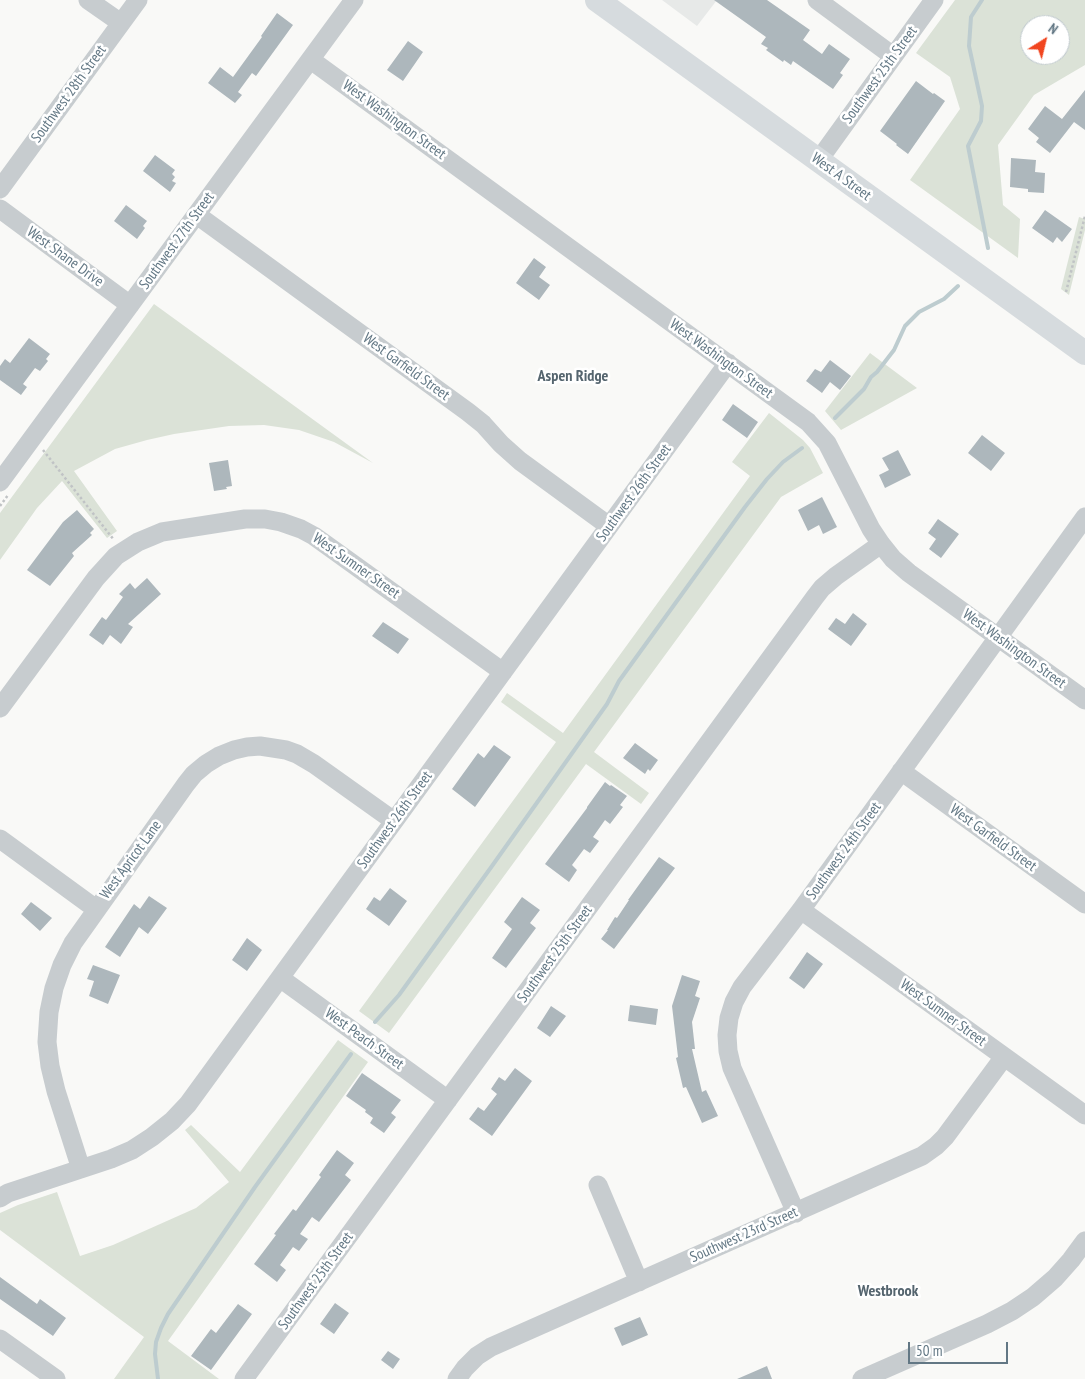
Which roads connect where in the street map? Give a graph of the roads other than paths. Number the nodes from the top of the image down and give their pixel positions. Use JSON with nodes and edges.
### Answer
{"nodes":[{"id":1,"x":88,"y":0,"type":"edge"},
{"id":2,"x":138,"y":0,"type":"edge"},
{"id":3,"x":354,"y":0,"type":"edge"},
{"id":4,"x":597,"y":0,"type":"edge"},
{"id":5,"x":622,"y":0,"type":"edge"},
{"id":6,"x":817,"y":0,"type":"edge"},
{"id":7,"x":934,"y":0,"type":"edge"},
{"id":8,"x":120,"y":23,"type":"junction"},
{"id":9,"x":893,"y":56,"type":"junction"},
{"id":10,"x":310,"y":60,"type":"junction"},
{"id":11,"x":826,"y":150,"type":"junction"},
{"id":12,"x":0,"y":189,"type":"edge"},
{"id":13,"x":0,"y":208,"type":"edge"},
{"id":14,"x":197,"y":215,"type":"junction"},
{"id":15,"x":130,"y":305,"type":"junction"},
{"id":16,"x":1085,"y":339,"type":"edge"},
{"id":17,"x":1085,"y":353,"type":"edge"},
{"id":18,"x":728,"y":363,"type":"junction"},
{"id":19,"x":0,"y":482,"type":"edge"},
{"id":20,"x":1085,"y":517,"type":"edge"},
{"id":21,"x":609,"y":526,"type":"junction"},
{"id":22,"x":881,"y":544,"type":"junction"},
{"id":23,"x":998,"y":637,"type":"junction"},
{"id":24,"x":503,"y":672,"type":"junction"},
{"id":25,"x":1085,"y":700,"type":"edge"},
{"id":26,"x":0,"y":708,"type":"edge"},
{"id":27,"x":901,"y":771,"type":"junction"},
{"id":28,"x":394,"y":821,"type":"junction"},
{"id":29,"x":0,"y":839,"type":"edge"},
{"id":30,"x":1085,"y":904,"type":"edge"},
{"id":31,"x":96,"y":909,"type":"junction"},
{"id":32,"x":801,"y":910,"type":"junction"},
{"id":33,"x":280,"y":978,"type":"junction"},
{"id":34,"x":1004,"y":1057,"type":"junction"},
{"id":35,"x":448,"y":1100,"type":"junction"},
{"id":36,"x":1085,"y":1115,"type":"edge"},
{"id":37,"x":80,"y":1169,"type":"junction"},
{"id":38,"x":598,"y":1185,"type":"dead end"},
{"id":39,"x":0,"y":1198,"type":"edge"},
{"id":40,"x":796,"y":1213,"type":"junction"},
{"id":41,"x":1085,"y":1241,"type":"edge"},
{"id":42,"x":639,"y":1282,"type":"junction"},
{"id":43,"x":0,"y":1339,"type":"edge"},
{"id":44,"x":56,"y":1379,"type":"edge"},
{"id":45,"x":244,"y":1379,"type":"edge"},
{"id":46,"x":457,"y":1379,"type":"edge"},
{"id":47,"x":862,"y":1379,"type":"edge"}],
"edges":[{"from":1,"to":8,"type":"street"},
{"from":2,"to":8,"type":"street","name":"Southwest 28th Street"},
{"from":3,"to":10,"type":"street","name":"Southwest 27th Street"},
{"from":4,"to":17,"type":"main road","name":"West A Street"},
{"from":5,"to":11,"type":"main road","name":"West A Street"},
{"from":6,"to":9,"type":"street"},
{"from":7,"to":9,"type":"street","name":"Southwest 25th Street"},
{"from":8,"to":12,"type":"street","name":"Southwest 28th Street"},
{"from":9,"to":11,"type":"street","name":"Southwest 25th Street"},
{"from":10,"to":14,"type":"street","name":"Southwest 27th Street"},
{"from":10,"to":18,"type":"street","name":"West Washington Street"},
{"from":11,"to":16,"type":"main road","name":"West A Street"},
{"from":13,"to":15,"type":"street","name":"West Shane Drive"},
{"from":14,"to":15,"type":"street","name":"Southwest 27th Street"},
{"from":14,"to":21,"type":"street","name":"West Garfield Street"},
{"from":15,"to":19,"type":"street","name":"Southwest 27th Street"},
{"from":18,"to":21,"type":"street","name":"Southwest 26th Street"},
{"from":18,"to":22,"type":"street","name":"West Washington Street"},
{"from":20,"to":23,"type":"street","name":"Southwest 24th Street"},
{"from":21,"to":24,"type":"street","name":"Southwest 26th Street"},
{"from":22,"to":23,"type":"street","name":"West Washington Street"},
{"from":22,"to":35,"type":"street","name":"Southwest 25th Street"},
{"from":23,"to":25,"type":"street","name":"West Washington Street"},
{"from":23,"to":27,"type":"street","name":"Southwest 24th Street"},
{"from":24,"to":26,"type":"street","name":"West Sumner Street"},
{"from":24,"to":28,"type":"street","name":"Southwest 26th Street"},
{"from":27,"to":30,"type":"street","name":"West Garfield Street"},
{"from":27,"to":32,"type":"street","name":"Southwest 24th Street"},
{"from":28,"to":31,"type":"street","name":"West Apricot Lane"},
{"from":28,"to":33,"type":"street","name":"Southwest 26th Street"},
{"from":29,"to":31,"type":"street"},
{"from":31,"to":37,"type":"street","name":"West Apricot Lane"},
{"from":32,"to":34,"type":"street","name":"West Sumner Street"},
{"from":32,"to":40,"type":"street","name":"Southwest 24th Street"},
{"from":33,"to":35,"type":"street","name":"West Peach Street"},
{"from":33,"to":37,"type":"street","name":"Southwest 26th Street"},
{"from":34,"to":36,"type":"street","name":"West Sumner Street"},
{"from":34,"to":40,"type":"street","name":"Southwest 23rd Street"},
{"from":35,"to":45,"type":"street","name":"Southwest 25th Street"},
{"from":37,"to":39,"type":"street","name":"Southwest 26th Street"},
{"from":38,"to":42,"type":"street"},
{"from":40,"to":42,"type":"street","name":"Southwest 23rd Street"},
{"from":41,"to":47,"type":"street"},
{"from":42,"to":46,"type":"street","name":"Southwest 23rd Street"},
{"from":43,"to":44,"type":"street"}]}
